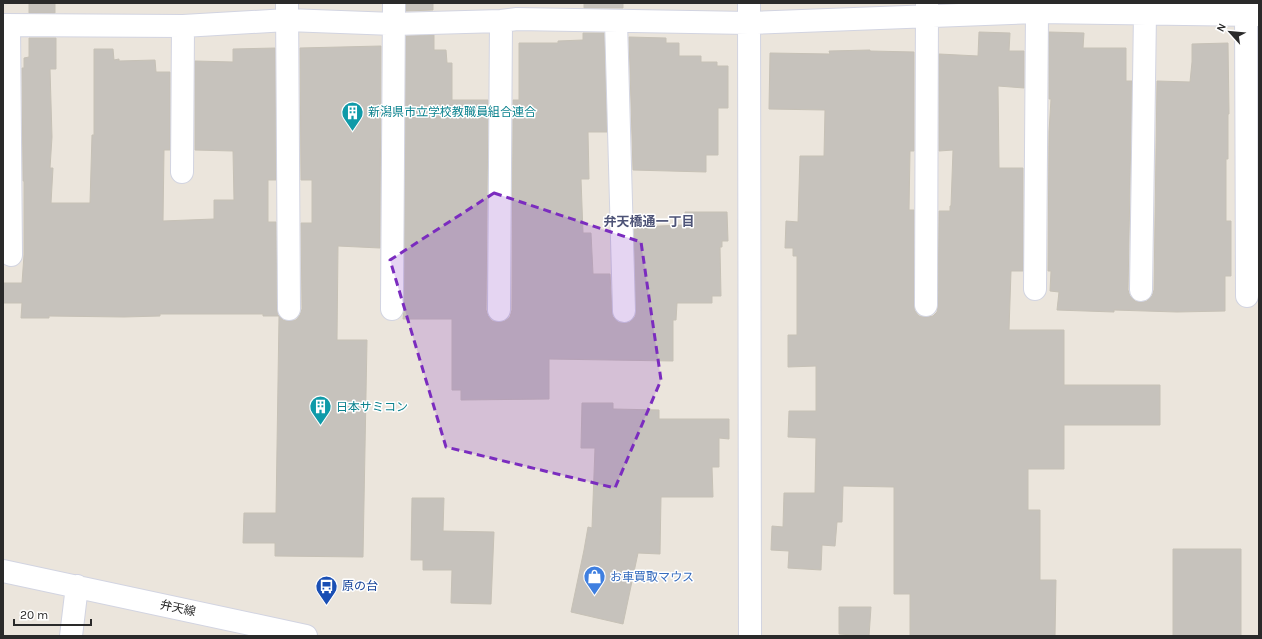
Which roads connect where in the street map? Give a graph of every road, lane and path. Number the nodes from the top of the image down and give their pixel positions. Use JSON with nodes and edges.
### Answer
{"nodes":[{"id":1,"x":1060,"y":7,"type":"edge"},
{"id":2,"x":1170,"y":8,"type":"edge"},
{"id":3,"x":927,"y":9,"type":"edge"},
{"id":4,"x":287,"y":11,"type":"edge"},
{"id":5,"x":1251,"y":11,"type":"edge"},
{"id":6,"x":1037,"y":12,"type":"junction"},
{"id":7,"x":394,"y":13,"type":"edge"},
{"id":8,"x":749,"y":13,"type":"edge"},
{"id":9,"x":1145,"y":13,"type":"junction"},
{"id":10,"x":512,"y":14,"type":"edge"},
{"id":11,"x":616,"y":21,"type":"junction"},
{"id":12,"x":6,"y":25,"type":"edge"},
{"id":13,"x":183,"y":26,"type":"junction"},
{"id":14,"x":187,"y":162,"type":"dead end"},
{"id":15,"x":11,"y":255,"type":"dead end"},
{"id":16,"x":1035,"y":289,"type":"dead end"},
{"id":17,"x":1141,"y":290,"type":"dead end"},
{"id":18,"x":1247,"y":296,"type":"dead end"},
{"id":19,"x":926,"y":305,"type":"dead end"},
{"id":20,"x":289,"y":309,"type":"dead end"},
{"id":21,"x":392,"y":309,"type":"dead end"},
{"id":22,"x":499,"y":310,"type":"dead end"},
{"id":23,"x":624,"y":311,"type":"dead end"},
{"id":24,"x":3,"y":572,"type":"edge"},
{"id":25,"x":77,"y":586,"type":"junction"},
{"id":26,"x":71,"y":636,"type":"edge"},
{"id":27,"x":306,"y":636,"type":"edge"},
{"id":28,"x":750,"y":636,"type":"edge"}],
"edges":[{"from":1,"to":6,"type":"street"},
{"from":1,"to":9,"type":"street"},
{"from":2,"to":5,"type":"street"},
{"from":2,"to":9,"type":"street"},
{"from":3,"to":6,"type":"street"},
{"from":3,"to":8,"type":"street"},
{"from":3,"to":19,"type":"street"},
{"from":4,"to":7,"type":"street"},
{"from":4,"to":13,"type":"street"},
{"from":4,"to":20,"type":"street"},
{"from":5,"to":18,"type":"street"},
{"from":6,"to":16,"type":"street"},
{"from":7,"to":10,"type":"street"},
{"from":7,"to":21,"type":"street"},
{"from":8,"to":11,"type":"street"},
{"from":8,"to":28,"type":"street"},
{"from":9,"to":17,"type":"street"},
{"from":10,"to":11,"type":"street"},
{"from":10,"to":22,"type":"street"},
{"from":11,"to":23,"type":"street"},
{"from":12,"to":13,"type":"street"},
{"from":12,"to":15,"type":"street"},
{"from":13,"to":14,"type":"street"},
{"from":24,"to":25,"type":"street","name":"弁天線"},
{"from":25,"to":26,"type":"street"},
{"from":25,"to":27,"type":"street","name":"弁天線"}]}
